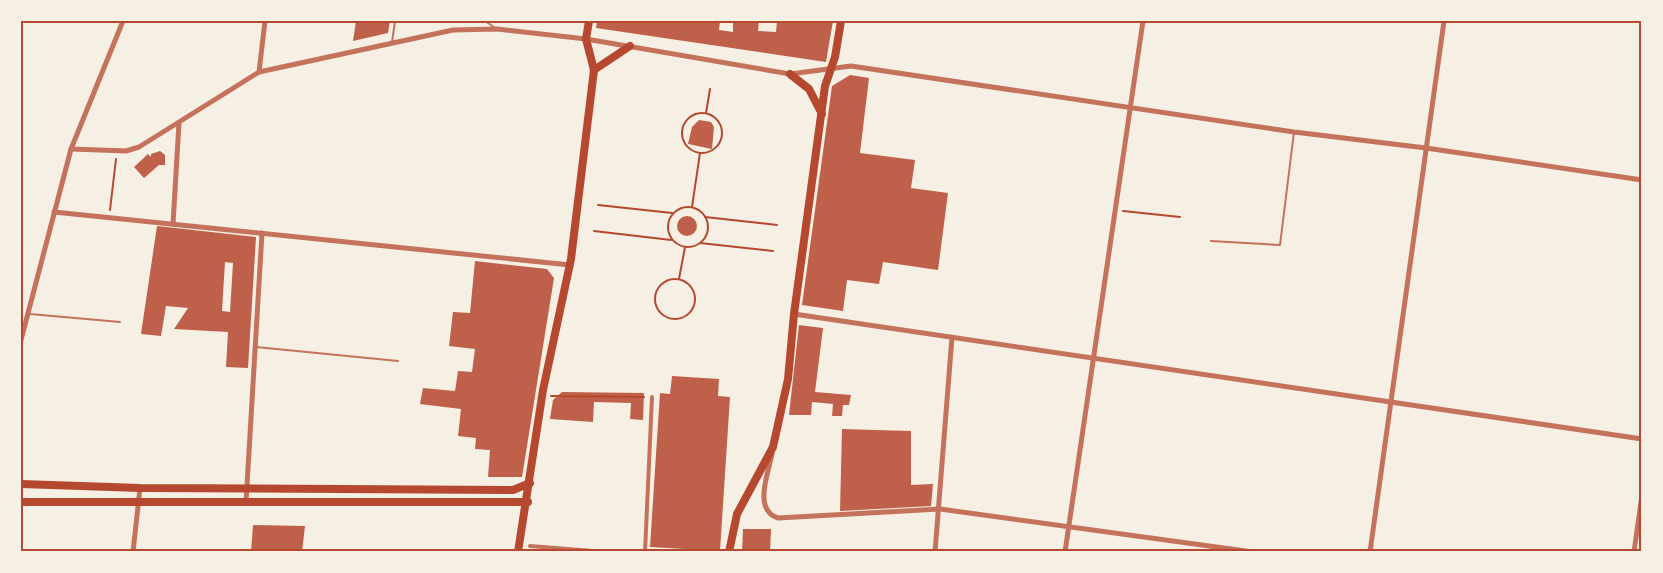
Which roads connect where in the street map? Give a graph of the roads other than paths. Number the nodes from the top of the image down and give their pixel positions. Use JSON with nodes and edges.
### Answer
{"nodes":[{"id":1,"x":123,"y":21,"type":"edge"},
{"id":2,"x":265,"y":21,"type":"edge"},
{"id":3,"x":395,"y":21,"type":"edge"},
{"id":4,"x":485,"y":21,"type":"edge"},
{"id":5,"x":589,"y":21,"type":"edge"},
{"id":6,"x":841,"y":21,"type":"edge"},
{"id":7,"x":1143,"y":21,"type":"edge"},
{"id":8,"x":1444,"y":21,"type":"edge"},
{"id":9,"x":496,"y":29,"type":"junction"},
{"id":10,"x":586,"y":39,"type":"junction"},
{"id":11,"x":392,"y":42,"type":"junction"},
{"id":12,"x":630,"y":46,"type":"junction"},
{"id":13,"x":594,"y":70,"type":"junction"},
{"id":14,"x":831,"y":70,"type":"junction"},
{"id":15,"x":259,"y":72,"type":"junction"},
{"id":16,"x":790,"y":74,"type":"junction"},
{"id":17,"x":1131,"y":107,"type":"junction"},
{"id":18,"x":822,"y":114,"type":"junction"},
{"id":19,"x":180,"y":123,"type":"junction"},
{"id":20,"x":1294,"y":132,"type":"junction"},
{"id":21,"x":1426,"y":148,"type":"junction"},
{"id":22,"x":72,"y":149,"type":"junction"},
{"id":23,"x":1642,"y":180,"type":"edge"},
{"id":24,"x":54,"y":212,"type":"junction"},
{"id":25,"x":173,"y":224,"type":"junction"},
{"id":26,"x":262,"y":233,"type":"junction"},
{"id":27,"x":1211,"y":241,"type":"dead end"},
{"id":28,"x":570,"y":265,"type":"junction"},
{"id":29,"x":27,"y":314,"type":"junction"},
{"id":30,"x":794,"y":314,"type":"junction"},
{"id":31,"x":120,"y":322,"type":"dead end"},
{"id":32,"x":952,"y":337,"type":"junction"},
{"id":33,"x":21,"y":340,"type":"edge"},
{"id":34,"x":256,"y":347,"type":"junction"},
{"id":35,"x":1094,"y":357,"type":"junction"},
{"id":36,"x":398,"y":361,"type":"dead end"},
{"id":37,"x":652,"y":397,"type":"road end"},
{"id":38,"x":1392,"y":402,"type":"junction"},
{"id":39,"x":1642,"y":439,"type":"edge"},
{"id":40,"x":773,"y":447,"type":"junction"},
{"id":41,"x":530,"y":483,"type":"junction"},
{"id":42,"x":21,"y":484,"type":"edge"},
{"id":43,"x":140,"y":488,"type":"junction"},
{"id":44,"x":247,"y":489,"type":"junction"},
{"id":45,"x":1642,"y":495,"type":"edge"},
{"id":46,"x":21,"y":502,"type":"edge"},
{"id":47,"x":138,"y":502,"type":"junction"},
{"id":48,"x":246,"y":502,"type":"junction"},
{"id":49,"x":528,"y":502,"type":"junction"},
{"id":50,"x":940,"y":509,"type":"junction"},
{"id":51,"x":1069,"y":526,"type":"junction"},
{"id":52,"x":530,"y":546,"type":"dead end"},
{"id":53,"x":133,"y":552,"type":"edge"},
{"id":54,"x":518,"y":552,"type":"edge"},
{"id":55,"x":606,"y":552,"type":"edge"},
{"id":56,"x":645,"y":552,"type":"edge"},
{"id":57,"x":729,"y":552,"type":"edge"},
{"id":58,"x":935,"y":552,"type":"edge"},
{"id":59,"x":1065,"y":552,"type":"edge"},
{"id":60,"x":1253,"y":552,"type":"edge"},
{"id":61,"x":1370,"y":552,"type":"edge"},
{"id":62,"x":1634,"y":552,"type":"edge"}],
"edges":[{"from":1,"to":22,"type":"street"},
{"from":2,"to":15,"type":"street"},
{"from":3,"to":11,"type":"lane"},
{"from":4,"to":9,"type":"lane"},
{"from":5,"to":10,"type":"main road"},
{"from":6,"to":14,"type":"main road"},
{"from":7,"to":17,"type":"street"},
{"from":8,"to":21,"type":"street"},
{"from":9,"to":10,"type":"street"},
{"from":9,"to":11,"type":"street"},
{"from":10,"to":12,"type":"street"},
{"from":10,"to":13,"type":"main road"},
{"from":11,"to":15,"type":"street"},
{"from":12,"to":13,"type":"main road"},
{"from":12,"to":16,"type":"street"},
{"from":13,"to":28,"type":"main road"},
{"from":14,"to":16,"type":"street"},
{"from":14,"to":17,"type":"street"},
{"from":14,"to":18,"type":"main road"},
{"from":15,"to":19,"type":"street"},
{"from":16,"to":18,"type":"main road"},
{"from":17,"to":20,"type":"street"},
{"from":17,"to":35,"type":"street"},
{"from":18,"to":30,"type":"main road"},
{"from":19,"to":22,"type":"street"},
{"from":19,"to":25,"type":"street"},
{"from":20,"to":21,"type":"street"},
{"from":20,"to":27,"type":"lane"},
{"from":21,"to":23,"type":"street"},
{"from":21,"to":38,"type":"street"},
{"from":22,"to":24,"type":"street"},
{"from":24,"to":25,"type":"street"},
{"from":24,"to":29,"type":"street"},
{"from":25,"to":26,"type":"street"},
{"from":26,"to":28,"type":"street"},
{"from":26,"to":34,"type":"street"},
{"from":28,"to":41,"type":"main road"},
{"from":29,"to":31,"type":"lane"},
{"from":29,"to":33,"type":"street"},
{"from":30,"to":32,"type":"street"},
{"from":30,"to":40,"type":"main road"},
{"from":32,"to":35,"type":"street"},
{"from":32,"to":50,"type":"street"},
{"from":34,"to":36,"type":"lane"},
{"from":34,"to":44,"type":"street"},
{"from":35,"to":38,"type":"street"},
{"from":35,"to":51,"type":"street"},
{"from":37,"to":56,"type":"street"},
{"from":38,"to":39,"type":"street"},
{"from":38,"to":61,"type":"street"},
{"from":40,"to":50,"type":"street"},
{"from":40,"to":57,"type":"main road"},
{"from":41,"to":44,"type":"main road"},
{"from":41,"to":49,"type":"main road"},
{"from":42,"to":43,"type":"main road"},
{"from":43,"to":44,"type":"main road"},
{"from":43,"to":47,"type":"street"},
{"from":44,"to":48,"type":"street"},
{"from":45,"to":62,"type":"street"},
{"from":46,"to":47,"type":"main road"},
{"from":47,"to":48,"type":"main road"},
{"from":47,"to":53,"type":"street"},
{"from":48,"to":49,"type":"main road"},
{"from":49,"to":54,"type":"main road"},
{"from":50,"to":51,"type":"street"},
{"from":50,"to":58,"type":"street"},
{"from":51,"to":59,"type":"street"},
{"from":51,"to":60,"type":"street"},
{"from":52,"to":55,"type":"street"}]}
